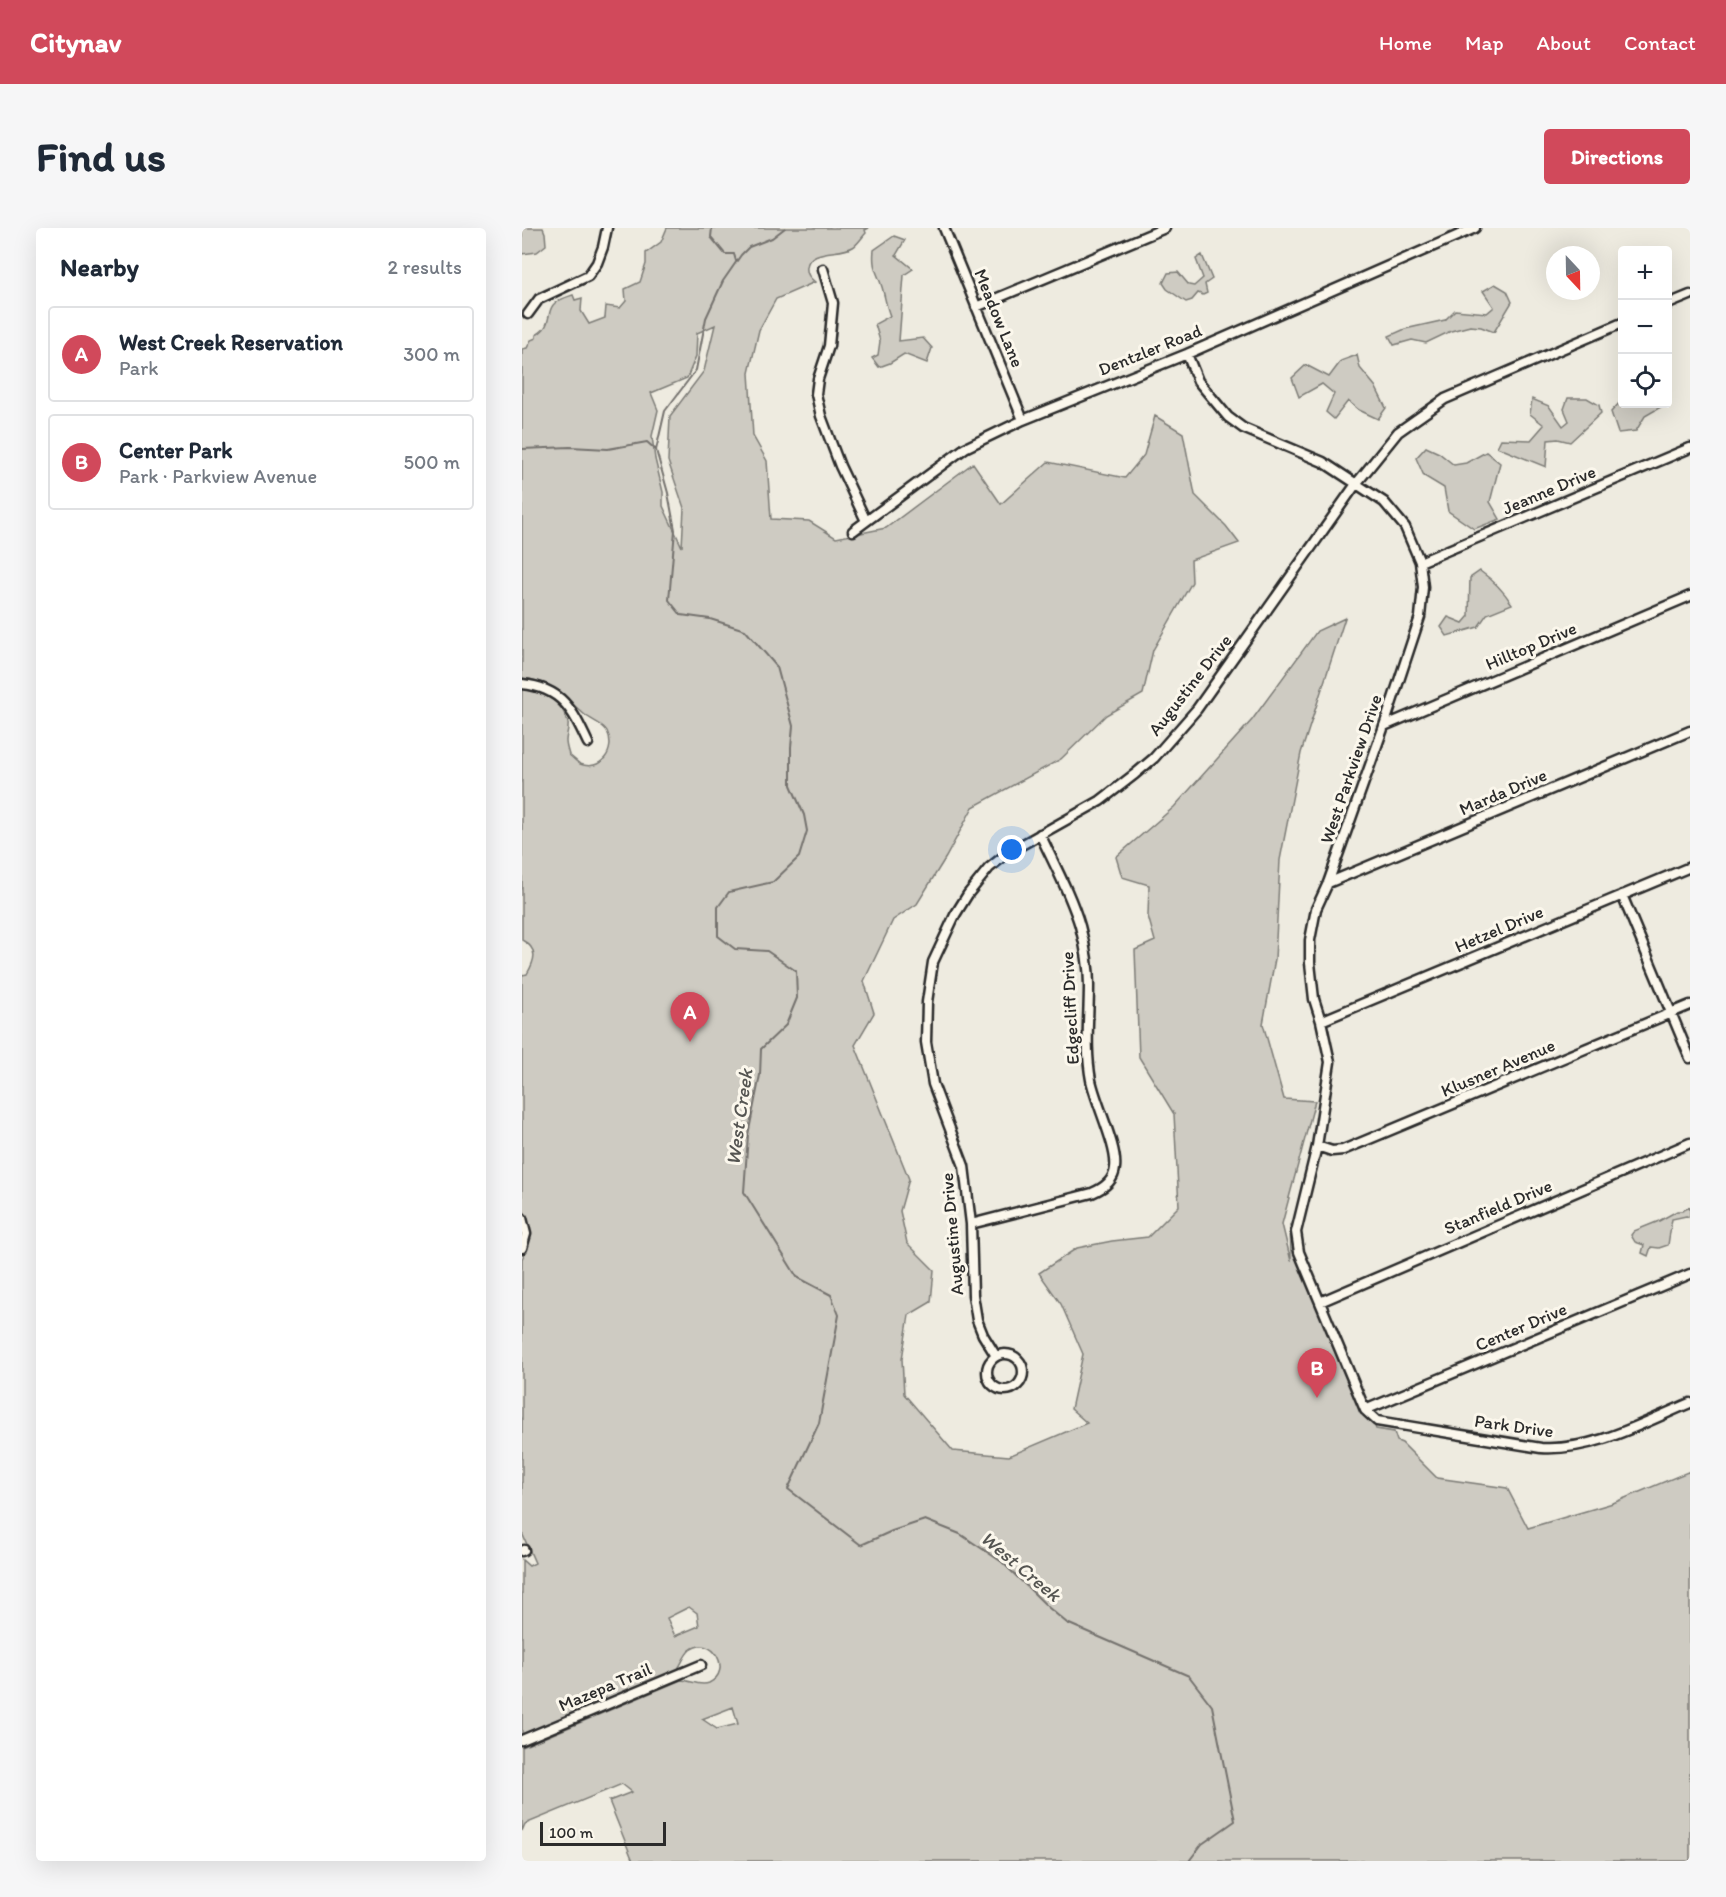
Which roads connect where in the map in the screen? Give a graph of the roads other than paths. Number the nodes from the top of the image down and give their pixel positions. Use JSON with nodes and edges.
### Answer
{"nodes":[{"id":1,"x":607,"y":228,"type":"edge"},
{"id":2,"x":944,"y":228,"type":"edge"},
{"id":3,"x":1165,"y":228,"type":"edge"},
{"id":4,"x":1475,"y":228,"type":"edge"},
{"id":5,"x":823,"y":269,"type":"dead end"},
{"id":6,"x":1690,"y":295,"type":"edge"},
{"id":7,"x":1672,"y":302,"type":"edge"},
{"id":8,"x":976,"y":307,"type":"junction"},
{"id":9,"x":528,"y":314,"type":"dead end"},
{"id":10,"x":1618,"y":325,"type":"edge"},
{"id":11,"x":1186,"y":354,"type":"junction"},
{"id":12,"x":1023,"y":420,"type":"junction"},
{"id":13,"x":1690,"y":448,"type":"edge"},
{"id":14,"x":1356,"y":484,"type":"junction"},
{"id":15,"x":866,"y":521,"type":"junction"},
{"id":16,"x":853,"y":531,"type":"dead end"},
{"id":17,"x":1420,"y":562,"type":"junction"},
{"id":18,"x":1690,"y":596,"type":"edge"},
{"id":19,"x":522,"y":684,"type":"edge"},
{"id":20,"x":1384,"y":726,"type":"junction"},
{"id":21,"x":1690,"y":731,"type":"edge"},
{"id":22,"x":588,"y":742,"type":"dead end"},
{"id":23,"x":1040,"y":834,"type":"junction"},
{"id":24,"x":1690,"y":867,"type":"edge"},
{"id":25,"x":1328,"y":883,"type":"junction"},
{"id":26,"x":1622,"y":895,"type":"junction"},
{"id":27,"x":1690,"y":1005,"type":"edge"},
{"id":28,"x":1671,"y":1013,"type":"junction"},
{"id":29,"x":1321,"y":1021,"type":"junction"},
{"id":30,"x":1690,"y":1058,"type":"edge"},
{"id":31,"x":1690,"y":1143,"type":"edge"},
{"id":32,"x":1317,"y":1146,"type":"junction"},
{"id":33,"x":522,"y":1218,"type":"edge"},
{"id":34,"x":971,"y":1224,"type":"junction"},
{"id":35,"x":522,"y":1248,"type":"edge"},
{"id":36,"x":1690,"y":1274,"type":"edge"},
{"id":37,"x":1320,"y":1302,"type":"junction"},
{"id":38,"x":996,"y":1356,"type":"junction"},
{"id":39,"x":1690,"y":1403,"type":"edge"},
{"id":40,"x":1365,"y":1410,"type":"junction"},
{"id":41,"x":701,"y":1665,"type":"dead end"},
{"id":42,"x":522,"y":1740,"type":"edge"}],
"edges":[{"from":1,"to":9,"type":"street"},
{"from":2,"to":8,"type":"street","name":"Meadow Lane"},
{"from":3,"to":8,"type":"street"},
{"from":4,"to":11,"type":"street","name":"Dentzler Road"},
{"from":5,"to":15,"type":"street"},
{"from":6,"to":7,"type":"street"},
{"from":8,"to":12,"type":"street","name":"Meadow Lane"},
{"from":10,"to":14,"type":"street","name":"Augustine Drive"},
{"from":11,"to":12,"type":"street","name":"Dentzler Road"},
{"from":11,"to":14,"type":"street","name":"West Parkview Drive"},
{"from":12,"to":15,"type":"street","name":"Dentzler Road"},
{"from":13,"to":17,"type":"street","name":"Jeanne Drive"},
{"from":14,"to":17,"type":"street","name":"West Parkview Drive"},
{"from":14,"to":23,"type":"street","name":"Augustine Drive"},
{"from":15,"to":16,"type":"street","name":"Dentzler Road"},
{"from":17,"to":20,"type":"street","name":"West Parkview Drive"},
{"from":18,"to":20,"type":"street","name":"Hilltop Drive"},
{"from":19,"to":22,"type":"street"},
{"from":20,"to":25,"type":"street","name":"West Parkview Drive"},
{"from":21,"to":25,"type":"street","name":"Marda Drive"},
{"from":23,"to":34,"type":"street","name":"Augustine Drive"},
{"from":23,"to":34,"type":"street","name":"Edgecliff Drive"},
{"from":24,"to":26,"type":"street","name":"Hetzel Drive"},
{"from":25,"to":29,"type":"street","name":"West Parkview Drive"},
{"from":26,"to":28,"type":"street"},
{"from":26,"to":29,"type":"street","name":"Hetzel Drive"},
{"from":27,"to":28,"type":"street","name":"Klusner Avenue"},
{"from":28,"to":30,"type":"street"},
{"from":28,"to":32,"type":"street","name":"Klusner Avenue"},
{"from":29,"to":32,"type":"street","name":"West Parkview Drive"},
{"from":31,"to":37,"type":"street","name":"Stanfield Drive"},
{"from":32,"to":37,"type":"street","name":"West Parkview Drive"},
{"from":33,"to":35,"type":"street"},
{"from":34,"to":38,"type":"street","name":"Augustine Drive"},
{"from":36,"to":40,"type":"street","name":"Center Drive"},
{"from":37,"to":40,"type":"street","name":"West Parkview Drive"},
{"from":38,"to":38,"type":"street"},
{"from":39,"to":40,"type":"street","name":"Park Drive"},
{"from":41,"to":42,"type":"street","name":"Mazepa Trail"}]}
